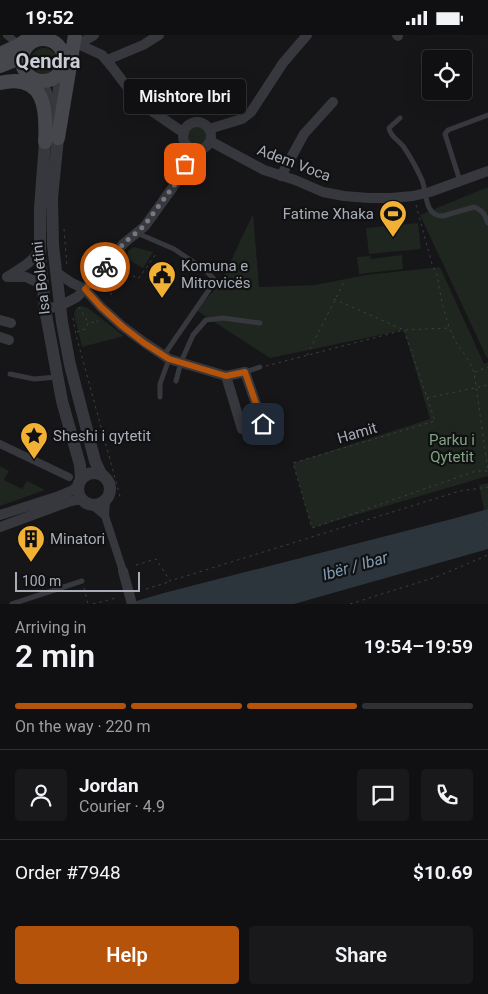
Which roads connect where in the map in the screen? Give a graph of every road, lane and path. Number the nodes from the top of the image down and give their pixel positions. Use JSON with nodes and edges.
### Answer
{"nodes":[{"id":1,"x":7,"y":35,"type":"edge"},
{"id":2,"x":94,"y":35,"type":"edge"},
{"id":3,"x":159,"y":35,"type":"edge"},
{"id":4,"x":307,"y":35,"type":"edge"},
{"id":5,"x":41,"y":37,"type":"edge"},
{"id":6,"x":69,"y":43,"type":"edge"},
{"id":7,"x":21,"y":51,"type":"junction"},
{"id":8,"x":0,"y":54,"type":"edge"},
{"id":9,"x":106,"y":61,"type":"junction"},
{"id":10,"x":0,"y":66,"type":"edge"},
{"id":11,"x":0,"y":74,"type":"edge"},
{"id":12,"x":59,"y":74,"type":"junction"},
{"id":13,"x":35,"y":79,"type":"junction"},
{"id":14,"x":0,"y":83,"type":"edge"},
{"id":15,"x":333,"y":102,"type":"dead end"},
{"id":16,"x":488,"y":115,"type":"edge"},
{"id":17,"x":400,"y":118,"type":"dead end"},
{"id":18,"x":209,"y":129,"type":"junction"},
{"id":19,"x":184,"y":133,"type":"junction"},
{"id":20,"x":58,"y":138,"type":"junction"},
{"id":21,"x":210,"y":141,"type":"junction"},
{"id":22,"x":45,"y":143,"type":"junction"},
{"id":23,"x":192,"y":149,"type":"junction"},
{"id":24,"x":488,"y":171,"type":"edge"},
{"id":25,"x":281,"y":176,"type":"junction"},
{"id":26,"x":460,"y":181,"type":"junction"},
{"id":27,"x":424,"y":194,"type":"junction"},
{"id":28,"x":413,"y":196,"type":"junction"},
{"id":29,"x":488,"y":223,"type":"edge"},
{"id":30,"x":64,"y":230,"type":"dead end"},
{"id":31,"x":137,"y":233,"type":"junction"},
{"id":32,"x":40,"y":251,"type":"junction"},
{"id":33,"x":54,"y":254,"type":"junction"},
{"id":34,"x":156,"y":254,"type":"dead end"},
{"id":35,"x":110,"y":260,"type":"junction"},
{"id":36,"x":124,"y":269,"type":"junction"},
{"id":37,"x":56,"y":272,"type":"junction"},
{"id":38,"x":3,"y":278,"type":"edge"},
{"id":39,"x":69,"y":281,"type":"junction"},
{"id":40,"x":344,"y":282,"type":"dead end"},
{"id":41,"x":43,"y":285,"type":"junction"},
{"id":42,"x":85,"y":289,"type":"junction"},
{"id":43,"x":110,"y":295,"type":"dead end"},
{"id":44,"x":334,"y":299,"type":"junction"},
{"id":45,"x":70,"y":304,"type":"junction"},
{"id":46,"x":45,"y":309,"type":"junction"},
{"id":47,"x":100,"y":318,"type":"dead end"},
{"id":48,"x":0,"y":320,"type":"edge"},
{"id":49,"x":11,"y":323,"type":"dead end"},
{"id":50,"x":89,"y":323,"type":"junction"},
{"id":51,"x":260,"y":323,"type":"dead end"},
{"id":52,"x":450,"y":327,"type":"junction"},
{"id":53,"x":404,"y":330,"type":"junction"},
{"id":54,"x":76,"y":332,"type":"junction"},
{"id":55,"x":306,"y":356,"type":"junction"},
{"id":56,"x":167,"y":358,"type":"junction"},
{"id":57,"x":181,"y":362,"type":"junction"},
{"id":58,"x":260,"y":367,"type":"joint"},
{"id":59,"x":488,"y":367,"type":"edge"},
{"id":60,"x":245,"y":372,"type":"junction"},
{"id":61,"x":474,"y":372,"type":"junction"},
{"id":62,"x":10,"y":375,"type":"dead end"},
{"id":63,"x":226,"y":376,"type":"junction"},
{"id":64,"x":57,"y":377,"type":"junction"},
{"id":65,"x":176,"y":381,"type":"dead end"},
{"id":66,"x":488,"y":385,"type":"edge"},
{"id":67,"x":477,"y":388,"type":"junction"},
{"id":68,"x":160,"y":397,"type":"dead end"},
{"id":69,"x":427,"y":398,"type":"junction"},
{"id":70,"x":0,"y":444,"type":"edge"},
{"id":71,"x":488,"y":470,"type":"edge"},
{"id":72,"x":101,"y":474,"type":"junction"},
{"id":73,"x":488,"y":487,"type":"edge"},
{"id":74,"x":79,"y":489,"type":"junction"},
{"id":75,"x":106,"y":500,"type":"junction"},
{"id":76,"x":121,"y":500,"type":"dead end"},
{"id":77,"x":0,"y":515,"type":"edge"},
{"id":78,"x":105,"y":516,"type":"junction"},
{"id":79,"x":488,"y":523,"type":"edge"},
{"id":80,"x":0,"y":527,"type":"edge"},
{"id":81,"x":488,"y":529,"type":"edge"},
{"id":82,"x":488,"y":555,"type":"edge"},
{"id":83,"x":136,"y":565,"type":"dead end"},
{"id":84,"x":123,"y":571,"type":"joint"},
{"id":85,"x":82,"y":581,"type":"joint"},
{"id":86,"x":170,"y":581,"type":"junction"},
{"id":87,"x":146,"y":589,"type":"dead end"},
{"id":88,"x":116,"y":598,"type":"dead end"},
{"id":89,"x":12,"y":604,"type":"edge"},
{"id":90,"x":88,"y":604,"type":"edge"},
{"id":91,"x":93,"y":604,"type":"edge"},
{"id":92,"x":132,"y":604,"type":"edge"},
{"id":93,"x":350,"y":604,"type":"edge"}],
"edges":[{"from":1,"to":7,"type":"street"},
{"from":2,"to":6,"type":"street"},
{"from":3,"to":9,"type":"street"},
{"from":4,"to":18,"type":"street"},
{"from":5,"to":6,"type":"main road"},
{"from":5,"to":7,"type":"main road"},
{"from":6,"to":9,"type":"street"},
{"from":6,"to":12,"type":"main road"},
{"from":6,"to":20,"type":"main road"},
{"from":7,"to":8,"type":"main road"},
{"from":7,"to":10,"type":"main road"},
{"from":7,"to":13,"type":"main road"},
{"from":9,"to":19,"type":"street"},
{"from":11,"to":13,"type":"main road"},
{"from":12,"to":13,"type":"main road"},
{"from":12,"to":20,"type":"street","name":"Isa Boletini"},
{"from":13,"to":22,"type":"street","name":"Isa Boletini"},
{"from":14,"to":22,"type":"main road"},
{"from":15,"to":25,"type":"street"},
{"from":16,"to":26,"type":"lane"},
{"from":17,"to":27,"type":"lane"},
{"from":18,"to":19,"type":"street"},
{"from":18,"to":21,"type":"street"},
{"from":19,"to":23,"type":"street"},
{"from":20,"to":33,"type":"street","name":"Isa Boletini"},
{"from":21,"to":23,"type":"street"},
{"from":21,"to":25,"type":"street","name":"Adem Voca"},
{"from":22,"to":32,"type":"street","name":"Isa Boletini"},
{"from":23,"to":31,"type":"street"},
{"from":24,"to":26,"type":"street","name":"Adem Voca"},
{"from":25,"to":28,"type":"street","name":"Adem Voca"},
{"from":26,"to":27,"type":"street","name":"Adem Voca"},
{"from":27,"to":28,"type":"street","name":"Adem Voca"},
{"from":27,"to":29,"type":"lane"},
{"from":28,"to":52,"type":"path"},
{"from":30,"to":39,"type":"path"},
{"from":31,"to":35,"type":"street"},
{"from":31,"to":56,"type":"lane"},
{"from":32,"to":33,"type":"street"},
{"from":32,"to":38,"type":"street"},
{"from":32,"to":41,"type":"street","name":"Isa Boletini"},
{"from":33,"to":37,"type":"street","name":"Isa Boletini"},
{"from":34,"to":36,"type":"path"},
{"from":35,"to":36,"type":"path"},
{"from":35,"to":42,"type":"street"},
{"from":36,"to":43,"type":"path"},
{"from":37,"to":39,"type":"street"},
{"from":37,"to":45,"type":"street","name":"Isa Boletini"},
{"from":38,"to":41,"type":"street"},
{"from":39,"to":42,"type":"street"},
{"from":40,"to":44,"type":"path"},
{"from":41,"to":46,"type":"street","name":"Isa Boletini"},
{"from":42,"to":45,"type":"street"},
{"from":42,"to":56,"type":"street"},
{"from":44,"to":53,"type":"path"},
{"from":44,"to":55,"type":"path"},
{"from":45,"to":46,"type":"street"},
{"from":45,"to":50,"type":"path"},
{"from":45,"to":54,"type":"path"},
{"from":45,"to":72,"type":"street","name":"Isa Boletini"},
{"from":46,"to":64,"type":"street","name":"Isa Boletini"},
{"from":47,"to":50,"type":"path"},
{"from":48,"to":49,"type":"street"},
{"from":50,"to":54,"type":"path"},
{"from":51,"to":57,"type":"lane"},
{"from":52,"to":53,"type":"path"},
{"from":52,"to":61,"type":"path"},
{"from":53,"to":55,"type":"path"},
{"from":53,"to":69,"type":"path","name":"Hamit"},
{"from":54,"to":76,"type":"path"},
{"from":55,"to":58,"type":"path"},
{"from":56,"to":57,"type":"street"},
{"from":56,"to":68,"type":"lane"},
{"from":57,"to":63,"type":"street"},
{"from":57,"to":65,"type":"lane"},
{"from":58,"to":60,"type":"lane"},
{"from":59,"to":61,"type":"path"},
{"from":60,"to":63,"type":"street"},
{"from":60,"to":63,"type":"street"},
{"from":61,"to":67,"type":"path"},
{"from":62,"to":64,"type":"lane"},
{"from":64,"to":74,"type":"street","name":"Isa Boletini"},
{"from":66,"to":67,"type":"path"},
{"from":67,"to":69,"type":"path"},
{"from":67,"to":71,"type":"path"},
{"from":69,"to":71,"type":"path","name":"Hamit"},
{"from":70,"to":74,"type":"street"},
{"from":72,"to":74,"type":"street"},
{"from":72,"to":75,"type":"street"},
{"from":73,"to":86,"type":"path"},
{"from":74,"to":75,"type":"street"},
{"from":74,"to":77,"type":"street"},
{"from":74,"to":78,"type":"street"},
{"from":74,"to":80,"type":"street"},
{"from":75,"to":78,"type":"street"},
{"from":78,"to":84,"type":"street"},
{"from":79,"to":81,"type":"path"},
{"from":82,"to":93,"type":"path"},
{"from":83,"to":86,"type":"path"},
{"from":84,"to":92,"type":"street","bridge":true},
{"from":85,"to":89,"type":"lane"},
{"from":85,"to":90,"type":"path"},
{"from":86,"to":87,"type":"path"},
{"from":88,"to":91,"type":"path"}]}
